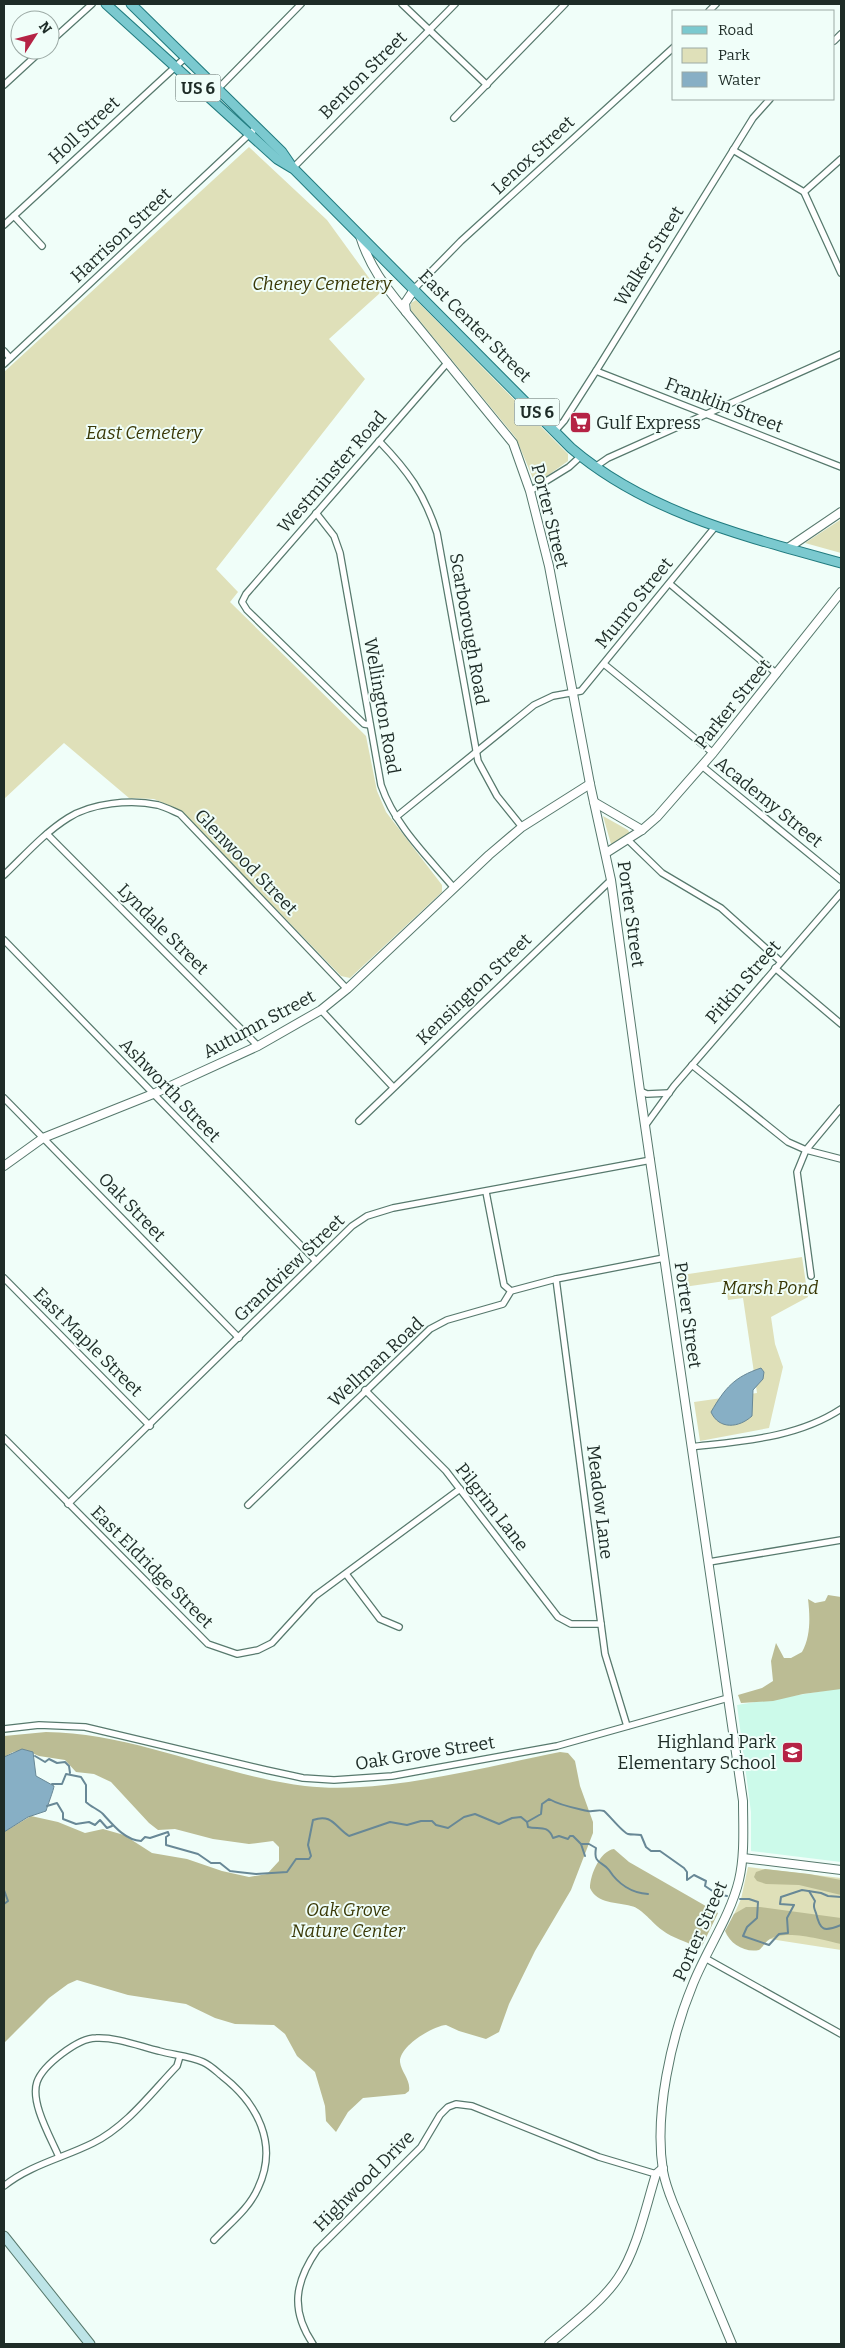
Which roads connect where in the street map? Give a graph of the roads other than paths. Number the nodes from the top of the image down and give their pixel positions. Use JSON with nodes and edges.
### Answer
{"nodes":[{"id":1,"x":92,"y":4,"type":"edge"},
{"id":2,"x":106,"y":4,"type":"edge"},
{"id":3,"x":131,"y":4,"type":"edge"},
{"id":4,"x":301,"y":4,"type":"edge"},
{"id":5,"x":402,"y":4,"type":"edge"},
{"id":6,"x":455,"y":4,"type":"edge"},
{"id":7,"x":566,"y":4,"type":"edge"},
{"id":8,"x":429,"y":30,"type":"junction"},
{"id":9,"x":60,"y":33,"type":"edge"},
{"id":10,"x":672,"y":49,"type":"edge"},
{"id":11,"x":186,"y":57,"type":"junction"},
{"id":12,"x":31,"y":60,"type":"edge"},
{"id":13,"x":175,"y":67,"type":"junction"},
{"id":14,"x":4,"y":85,"type":"edge"},
{"id":15,"x":487,"y":85,"type":"junction"},
{"id":16,"x":218,"y":88,"type":"junction"},
{"id":17,"x":209,"y":98,"type":"junction"},
{"id":18,"x":769,"y":100,"type":"edge"},
{"id":19,"x":454,"y":118,"type":"dead end"},
{"id":20,"x":257,"y":127,"type":"junction"},
{"id":21,"x":249,"y":134,"type":"junction"},
{"id":22,"x":733,"y":150,"type":"junction"},
{"id":23,"x":841,"y":159,"type":"edge"},
{"id":24,"x":293,"y":168,"type":"junction"},
{"id":25,"x":804,"y":192,"type":"junction"},
{"id":26,"x":14,"y":216,"type":"junction"},
{"id":27,"x":4,"y":225,"type":"edge"},
{"id":28,"x":358,"y":232,"type":"junction"},
{"id":29,"x":42,"y":246,"type":"dead end"},
{"id":30,"x":841,"y":273,"type":"edge"},
{"id":31,"x":414,"y":288,"type":"junction"},
{"id":32,"x":406,"y":312,"type":"junction"},
{"id":33,"x":4,"y":351,"type":"edge"},
{"id":34,"x":841,"y":354,"type":"edge"},
{"id":35,"x":10,"y":358,"type":"junction"},
{"id":36,"x":448,"y":362,"type":"junction"},
{"id":37,"x":4,"y":364,"type":"edge"},
{"id":38,"x":596,"y":371,"type":"junction"},
{"id":39,"x":706,"y":414,"type":"junction"},
{"id":40,"x":555,"y":431,"type":"junction"},
{"id":41,"x":379,"y":441,"type":"junction"},
{"id":42,"x":581,"y":456,"type":"junction"},
{"id":43,"x":841,"y":467,"type":"edge"},
{"id":44,"x":595,"y":468,"type":"junction"},
{"id":45,"x":530,"y":491,"type":"junction"},
{"id":46,"x":841,"y":512,"type":"edge"},
{"id":47,"x":316,"y":513,"type":"junction"},
{"id":48,"x":715,"y":527,"type":"junction"},
{"id":49,"x":788,"y":548,"type":"junction"},
{"id":50,"x":841,"y":563,"type":"edge"},
{"id":51,"x":670,"y":584,"type":"junction"},
{"id":52,"x":841,"y":592,"type":"edge"},
{"id":53,"x":604,"y":664,"type":"junction"},
{"id":54,"x":777,"y":674,"type":"junction"},
{"id":55,"x":572,"y":692,"type":"junction"},
{"id":56,"x":370,"y":725,"type":"junction"},
{"id":57,"x":476,"y":752,"type":"junction"},
{"id":58,"x":713,"y":753,"type":"junction"},
{"id":59,"x":702,"y":766,"type":"junction"},
{"id":60,"x":590,"y":784,"type":"junction"},
{"id":61,"x":594,"y":802,"type":"junction"},
{"id":62,"x":396,"y":817,"type":"junction"},
{"id":63,"x":522,"y":827,"type":"junction"},
{"id":64,"x":642,"y":830,"type":"junction"},
{"id":65,"x":47,"y":834,"type":"junction"},
{"id":66,"x":628,"y":840,"type":"junction"},
{"id":67,"x":606,"y":853,"type":"junction"},
{"id":68,"x":4,"y":875,"type":"edge"},
{"id":69,"x":611,"y":880,"type":"junction"},
{"id":70,"x":841,"y":880,"type":"edge"},
{"id":71,"x":454,"y":888,"type":"junction"},
{"id":72,"x":841,"y":893,"type":"edge"},
{"id":73,"x":4,"y":940,"type":"edge"},
{"id":74,"x":780,"y":961,"type":"junction"},
{"id":75,"x":775,"y":968,"type":"junction"},
{"id":76,"x":347,"y":989,"type":"junction"},
{"id":77,"x":321,"y":1010,"type":"junction"},
{"id":78,"x":841,"y":1024,"type":"edge"},
{"id":79,"x":258,"y":1046,"type":"junction"},
{"id":80,"x":692,"y":1065,"type":"junction"},
{"id":81,"x":393,"y":1087,"type":"junction"},
{"id":82,"x":640,"y":1091,"type":"junction"},
{"id":83,"x":669,"y":1093,"type":"junction"},
{"id":84,"x":153,"y":1094,"type":"junction"},
{"id":85,"x":4,"y":1098,"type":"edge"},
{"id":86,"x":841,"y":1108,"type":"edge"},
{"id":87,"x":359,"y":1121,"type":"dead end"},
{"id":88,"x":645,"y":1126,"type":"junction"},
{"id":89,"x":43,"y":1138,"type":"junction"},
{"id":90,"x":806,"y":1150,"type":"junction"},
{"id":91,"x":841,"y":1159,"type":"edge"},
{"id":92,"x":651,"y":1160,"type":"junction"},
{"id":93,"x":4,"y":1166,"type":"edge"},
{"id":94,"x":486,"y":1192,"type":"junction"},
{"id":95,"x":664,"y":1258,"type":"junction"},
{"id":96,"x":316,"y":1261,"type":"junction"},
{"id":97,"x":811,"y":1276,"type":"dead end"},
{"id":98,"x":4,"y":1278,"type":"edge"},
{"id":99,"x":556,"y":1279,"type":"junction"},
{"id":100,"x":511,"y":1291,"type":"junction"},
{"id":101,"x":239,"y":1338,"type":"junction"},
{"id":102,"x":365,"y":1390,"type":"junction"},
{"id":103,"x":841,"y":1409,"type":"edge"},
{"id":104,"x":150,"y":1426,"type":"junction"},
{"id":105,"x":4,"y":1438,"type":"edge"},
{"id":106,"x":691,"y":1447,"type":"junction"},
{"id":107,"x":460,"y":1489,"type":"junction"},
{"id":108,"x":68,"y":1504,"type":"junction"},
{"id":109,"x":248,"y":1506,"type":"dead end"},
{"id":110,"x":841,"y":1540,"type":"edge"},
{"id":111,"x":709,"y":1562,"type":"junction"},
{"id":112,"x":346,"y":1574,"type":"junction"},
{"id":113,"x":601,"y":1624,"type":"junction"},
{"id":114,"x":398,"y":1626,"type":"dead end"},
{"id":115,"x":728,"y":1698,"type":"junction"},
{"id":116,"x":627,"y":1726,"type":"junction"},
{"id":117,"x":4,"y":1729,"type":"edge"},
{"id":118,"x":743,"y":1858,"type":"junction"},
{"id":119,"x":841,"y":1870,"type":"edge"},
{"id":120,"x":705,"y":1958,"type":"junction"},
{"id":121,"x":841,"y":2034,"type":"edge"},
{"id":122,"x":180,"y":2056,"type":"junction"},
{"id":123,"x":59,"y":2157,"type":"junction"},
{"id":124,"x":659,"y":2171,"type":"junction"},
{"id":125,"x":4,"y":2186,"type":"edge"},
{"id":126,"x":4,"y":2236,"type":"edge"},
{"id":127,"x":214,"y":2240,"type":"dead end"},
{"id":128,"x":90,"y":2344,"type":"edge"},
{"id":129,"x":313,"y":2344,"type":"edge"},
{"id":130,"x":549,"y":2344,"type":"edge"},
{"id":131,"x":732,"y":2344,"type":"edge"}],
"edges":[{"from":1,"to":9,"type":"street"},
{"from":2,"to":13,"type":"main road","name":"East Center Street","number":"US 6"},
{"from":3,"to":11,"type":"main road","name":"East Center Street","number":"US 6"},
{"from":4,"to":16,"type":"street"},
{"from":5,"to":8,"type":"street"},
{"from":6,"to":8,"type":"street","name":"Benton Street"},
{"from":7,"to":15,"type":"street"},
{"from":8,"to":15,"type":"street"},
{"from":8,"to":24,"type":"street","name":"Benton Street"},
{"from":10,"to":31,"type":"street","name":"Lenox Street"},
{"from":11,"to":13,"type":"street","name":"Holl Street"},
{"from":11,"to":16,"type":"main road","name":"East Center Street","number":"US 6"},
{"from":12,"to":14,"type":"street"},
{"from":13,"to":17,"type":"main road","name":"East Center Street","number":"US 6"},
{"from":13,"to":26,"type":"street","name":"Holl Street"},
{"from":15,"to":19,"type":"street"},
{"from":16,"to":17,"type":"street"},
{"from":16,"to":20,"type":"main road","name":"East Center Street","number":"US 6"},
{"from":17,"to":21,"type":"main road","name":"East Center Street","number":"US 6"},
{"from":18,"to":22,"type":"street","name":"Walker Street"},
{"from":20,"to":21,"type":"street","name":"Harrison Street"},
{"from":20,"to":24,"type":"main road","name":"East Center Street","number":"US 6"},
{"from":21,"to":24,"type":"main road","name":"East Center Street","number":"US 6"},
{"from":21,"to":35,"type":"street","name":"Harrison Street"},
{"from":22,"to":25,"type":"street"},
{"from":22,"to":38,"type":"street","name":"Walker Street"},
{"from":23,"to":25,"type":"street"},
{"from":24,"to":28,"type":"main road","name":"East Center Street","number":"US 6"},
{"from":25,"to":30,"type":"street"},
{"from":26,"to":27,"type":"street","name":"Holl Street"},
{"from":26,"to":29,"type":"street"},
{"from":28,"to":31,"type":"main road","name":"East Center Street","number":"US 6"},
{"from":28,"to":32,"type":"street","name":"Porter Street"},
{"from":31,"to":32,"type":"street"},
{"from":31,"to":40,"type":"main road","name":"East Center Street","number":"US 6"},
{"from":32,"to":36,"type":"street","name":"Porter Street"},
{"from":33,"to":35,"type":"street"},
{"from":34,"to":39,"type":"street"},
{"from":35,"to":37,"type":"street","name":"Harrison Street"},
{"from":36,"to":41,"type":"street","name":"Westminster Road"},
{"from":36,"to":45,"type":"street","name":"Porter Street"},
{"from":38,"to":39,"type":"street","name":"Franklin Street"},
{"from":38,"to":40,"type":"street","name":"Walker Street"},
{"from":39,"to":43,"type":"street","name":"Franklin Street"},
{"from":39,"to":44,"type":"street"},
{"from":40,"to":42,"type":"main road","name":"East Center Street","number":"US 6"},
{"from":41,"to":47,"type":"street","name":"Westminster Road"},
{"from":41,"to":57,"type":"street","name":"Scarborough Road"},
{"from":42,"to":44,"type":"main road","name":"East Center Street","number":"US 6"},
{"from":42,"to":45,"type":"street"},
{"from":44,"to":48,"type":"main road","name":"East Center Street","number":"US 6"},
{"from":45,"to":55,"type":"street","name":"Porter Street"},
{"from":46,"to":49,"type":"street"},
{"from":47,"to":56,"type":"street","name":"Wellington Road"},
{"from":47,"to":56,"type":"street","name":"Westminster Road"},
{"from":48,"to":49,"type":"main road","name":"East Center Street","number":"US 6"},
{"from":48,"to":51,"type":"street","name":"Munro Street"},
{"from":49,"to":50,"type":"main road","name":"East Center Street","number":"US 6"},
{"from":51,"to":53,"type":"street","name":"Munro Street"},
{"from":51,"to":54,"type":"street"},
{"from":52,"to":54,"type":"street","name":"Parker Street"},
{"from":53,"to":55,"type":"street","name":"Munro Street"},
{"from":53,"to":58,"type":"street","name":"Academy Street"},
{"from":54,"to":58,"type":"street","name":"Parker Street"},
{"from":55,"to":57,"type":"street","name":"Munro Street"},
{"from":55,"to":60,"type":"street","name":"Porter Street"},
{"from":56,"to":62,"type":"street","name":"Wellington Road"},
{"from":57,"to":62,"type":"street","name":"Munro Street"},
{"from":57,"to":63,"type":"street","name":"Scarborough Road"},
{"from":58,"to":59,"type":"street","name":"Parker Street"},
{"from":59,"to":64,"type":"street","name":"Parker Street"},
{"from":59,"to":70,"type":"street","name":"Academy Street"},
{"from":60,"to":61,"type":"street","name":"Porter Street"},
{"from":60,"to":63,"type":"street","name":"Autumn Street"},
{"from":61,"to":64,"type":"street"},
{"from":61,"to":67,"type":"street","name":"Porter Street"},
{"from":62,"to":71,"type":"street","name":"Wellington Road"},
{"from":63,"to":71,"type":"street","name":"Autumn Street"},
{"from":64,"to":66,"type":"street","name":"Parker Street"},
{"from":65,"to":68,"type":"street","name":"Glenwood Street"},
{"from":65,"to":76,"type":"street","name":"Glenwood Street"},
{"from":65,"to":79,"type":"street","name":"Lyndale Street"},
{"from":66,"to":67,"type":"street","name":"Parker Street"},
{"from":66,"to":74,"type":"street"},
{"from":67,"to":69,"type":"street","name":"Porter Street"},
{"from":69,"to":81,"type":"street","name":"Kensington Street"},
{"from":69,"to":82,"type":"street","name":"Porter Street"},
{"from":71,"to":76,"type":"street","name":"Autumn Street"},
{"from":72,"to":74,"type":"street","name":"Pitkin Street"},
{"from":73,"to":84,"type":"street","name":"Ashworth Street"},
{"from":74,"to":75,"type":"street","name":"Pitkin Street"},
{"from":75,"to":78,"type":"street"},
{"from":75,"to":80,"type":"street","name":"Pitkin Street"},
{"from":76,"to":77,"type":"street","name":"Autumn Street"},
{"from":77,"to":79,"type":"street","name":"Autumn Street"},
{"from":77,"to":81,"type":"street"},
{"from":79,"to":84,"type":"street","name":"Autumn Street"},
{"from":80,"to":83,"type":"street","name":"Pitkin Street"},
{"from":80,"to":90,"type":"street"},
{"from":81,"to":87,"type":"street","name":"Kensington Street"},
{"from":82,"to":83,"type":"street"},
{"from":82,"to":88,"type":"street","name":"Porter Street"},
{"from":83,"to":88,"type":"street","name":"Pitkin Street"},
{"from":84,"to":89,"type":"street","name":"Autumn Street"},
{"from":84,"to":96,"type":"street","name":"Ashworth Street"},
{"from":85,"to":89,"type":"street","name":"Oak Street"},
{"from":86,"to":90,"type":"street"},
{"from":88,"to":92,"type":"street","name":"Porter Street"},
{"from":89,"to":93,"type":"street","name":"Autumn Street"},
{"from":89,"to":101,"type":"street","name":"Oak Street"},
{"from":90,"to":91,"type":"street"},
{"from":90,"to":97,"type":"street"},
{"from":92,"to":94,"type":"street","name":"Grandview Street"},
{"from":92,"to":95,"type":"street","name":"Porter Street"},
{"from":94,"to":96,"type":"street","name":"Grandview Street"},
{"from":94,"to":100,"type":"street"},
{"from":95,"to":99,"type":"street","name":"Wellman Road"},
{"from":95,"to":106,"type":"street","name":"Porter Street"},
{"from":96,"to":101,"type":"street","name":"Grandview Street"},
{"from":98,"to":104,"type":"street","name":"East Maple Street"},
{"from":99,"to":100,"type":"street","name":"Wellman Road"},
{"from":99,"to":113,"type":"street","name":"Meadow Lane"},
{"from":100,"to":102,"type":"street","name":"Wellman Road"},
{"from":101,"to":104,"type":"street","name":"Grandview Street"},
{"from":102,"to":107,"type":"street","name":"Pilgrim Lane"},
{"from":102,"to":109,"type":"street","name":"Wellman Road"},
{"from":103,"to":106,"type":"street"},
{"from":104,"to":108,"type":"street","name":"Grandview Street"},
{"from":105,"to":108,"type":"street","name":"East Eldridge Street"},
{"from":106,"to":111,"type":"street","name":"Porter Street"},
{"from":107,"to":112,"type":"street","name":"East Eldridge Street"},
{"from":107,"to":113,"type":"street","name":"Pilgrim Lane"},
{"from":108,"to":112,"type":"street","name":"East Eldridge Street"},
{"from":110,"to":111,"type":"street"},
{"from":111,"to":115,"type":"street","name":"Porter Street"},
{"from":112,"to":114,"type":"street"},
{"from":113,"to":116,"type":"street","name":"Meadow Lane"},
{"from":115,"to":116,"type":"street","name":"Oak Grove Street"},
{"from":115,"to":118,"type":"street","name":"Porter Street"},
{"from":116,"to":117,"type":"street","name":"Oak Grove Street"},
{"from":118,"to":119,"type":"street"},
{"from":118,"to":120,"type":"street","name":"Porter Street"},
{"from":120,"to":121,"type":"street"},
{"from":120,"to":124,"type":"street","name":"Porter Street"},
{"from":122,"to":123,"type":"street"},
{"from":122,"to":123,"type":"street"},
{"from":122,"to":127,"type":"street"},
{"from":123,"to":125,"type":"street"},
{"from":124,"to":129,"type":"street","name":"Highwood Drive"},
{"from":124,"to":130,"type":"street"},
{"from":124,"to":131,"type":"street","name":"Porter Street"},
{"from":126,"to":128,"type":"main road"}]}
